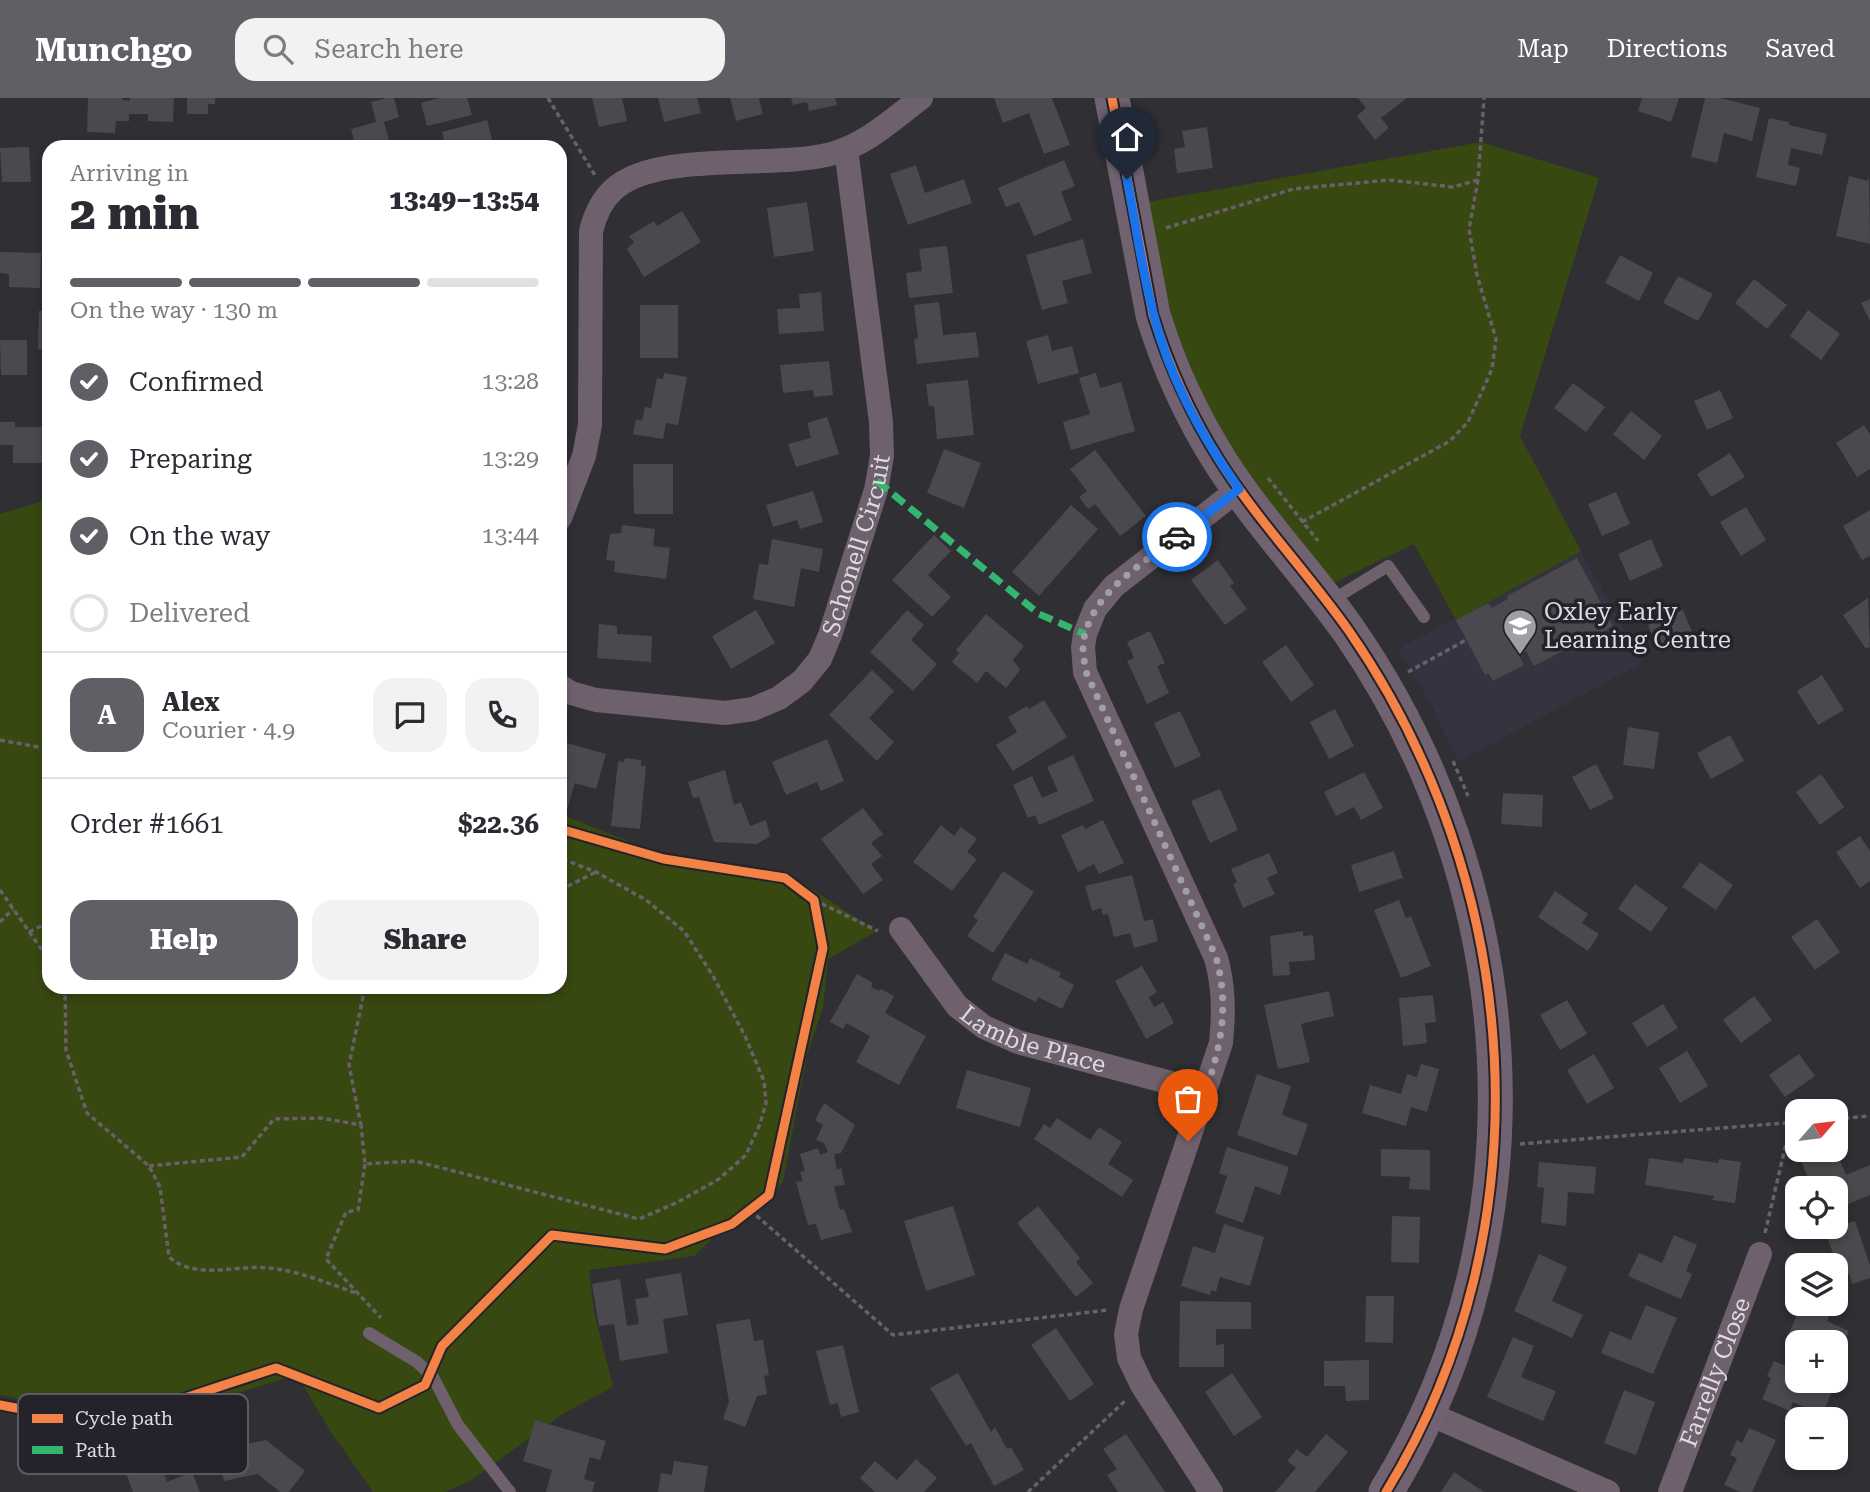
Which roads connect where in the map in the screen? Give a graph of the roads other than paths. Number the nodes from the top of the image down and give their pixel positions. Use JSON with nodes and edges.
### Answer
{"nodes":[{"id":1,"x":921,"y":98,"type":"edge"},
{"id":2,"x":1112,"y":98,"type":"edge"},
{"id":3,"x":846,"y":149,"type":"junction"},
{"id":4,"x":1252,"y":482,"type":"junction"},
{"id":5,"x":567,"y":500,"type":"edge"},
{"id":6,"x":1327,"y":603,"type":"junction"},
{"id":7,"x":1424,"y":617,"type":"dead end"},
{"id":8,"x":567,"y":690,"type":"edge"},
{"id":9,"x":901,"y":929,"type":"road end"},
{"id":10,"x":1205,"y":1092,"type":"junction"},
{"id":11,"x":1760,"y":1254,"type":"road end"},
{"id":12,"x":369,"y":1333,"type":"dead end"},
{"id":13,"x":1427,"y":1413,"type":"junction"},
{"id":14,"x":510,"y":1492,"type":"edge"},
{"id":15,"x":1212,"y":1492,"type":"edge"},
{"id":16,"x":1386,"y":1492,"type":"edge"},
{"id":17,"x":1608,"y":1492,"type":"edge"},
{"id":18,"x":1670,"y":1492,"type":"edge"}],
"edges":[{"from":1,"to":3,"type":"street"},
{"from":2,"to":4,"type":"street"},
{"from":3,"to":5,"type":"street"},
{"from":3,"to":8,"type":"street","name":"Schonell Circuit"},
{"from":4,"to":6,"type":"street"},
{"from":4,"to":10,"type":"street"},
{"from":6,"to":7,"type":"lane"},
{"from":6,"to":13,"type":"street"},
{"from":9,"to":10,"type":"street","name":"Lamble Place"},
{"from":10,"to":15,"type":"street"},
{"from":11,"to":18,"type":"street","name":"Farrelly Close"},
{"from":12,"to":14,"type":"lane"},
{"from":13,"to":16,"type":"street"},
{"from":13,"to":17,"type":"street"}]}
